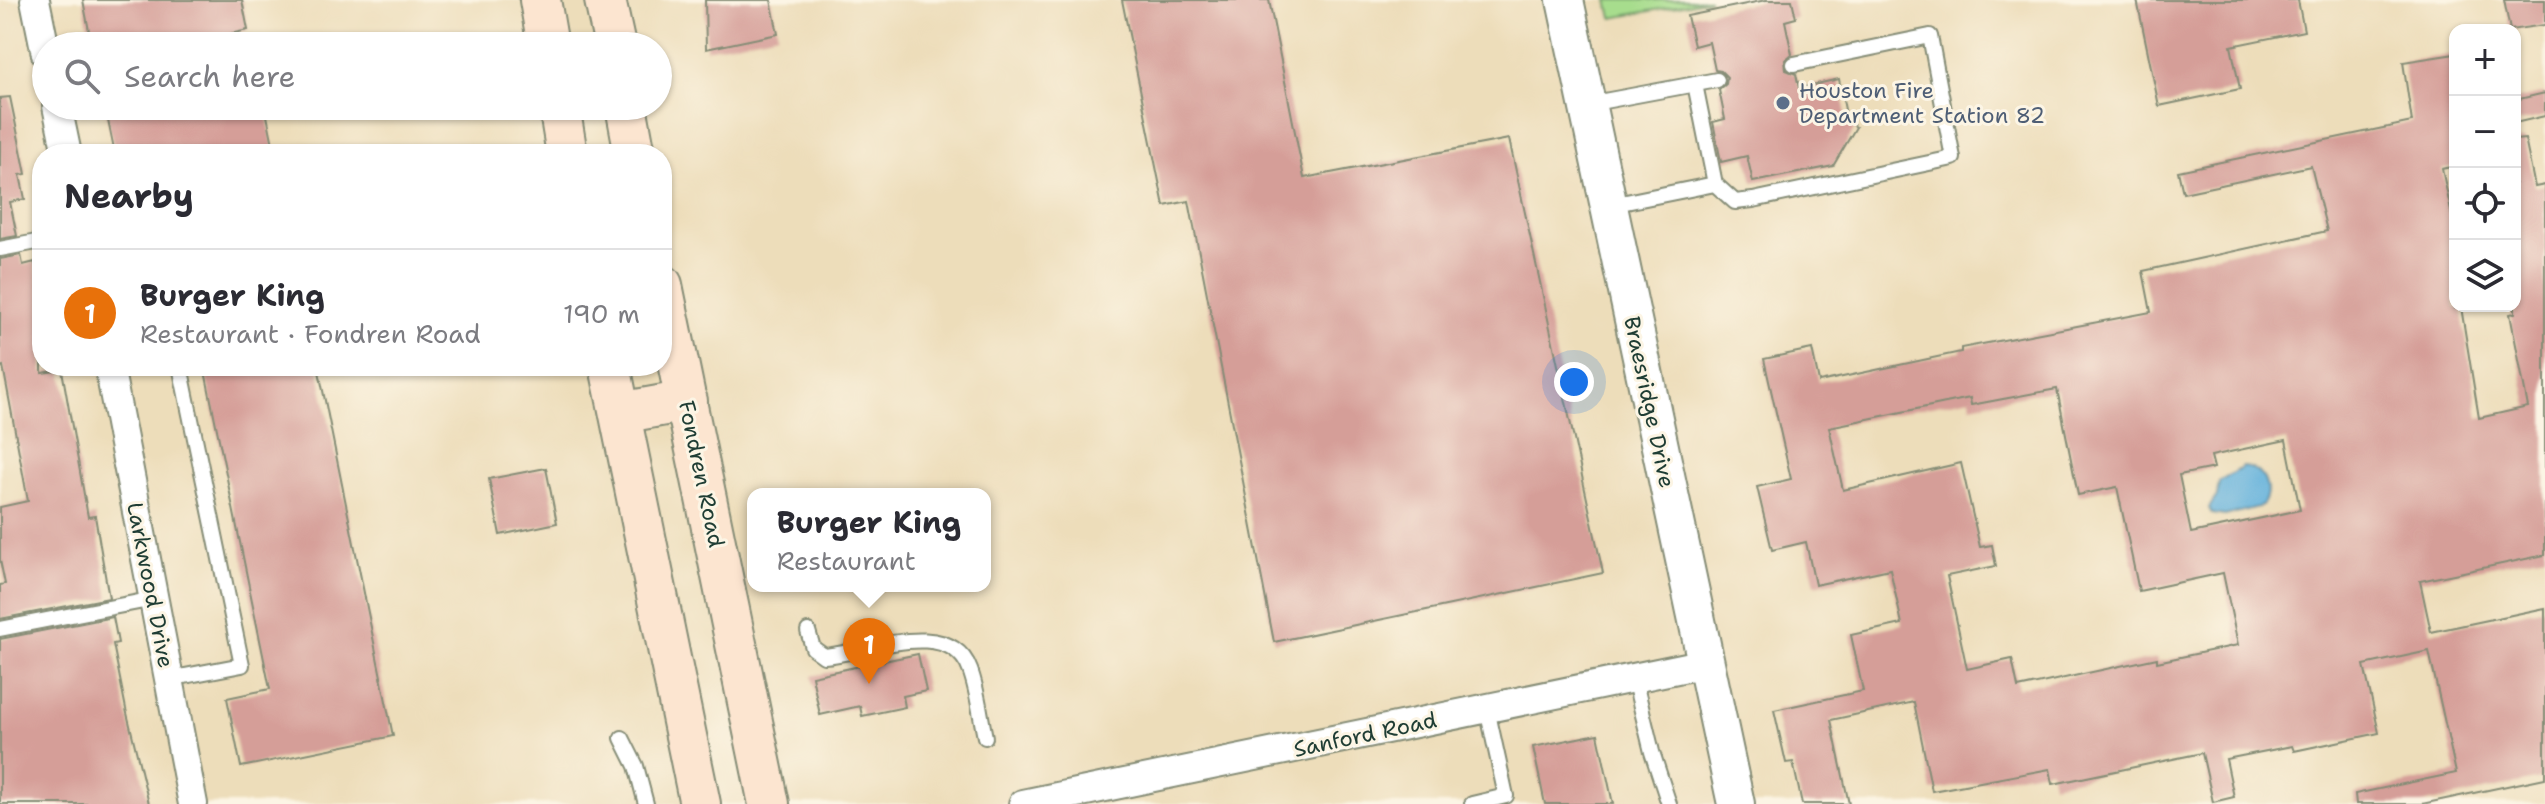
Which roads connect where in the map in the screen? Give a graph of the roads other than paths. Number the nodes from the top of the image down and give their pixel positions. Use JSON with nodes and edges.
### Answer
{"nodes":[{"id":1,"x":35,"y":0,"type":"edge"},
{"id":2,"x":540,"y":0,"type":"edge"},
{"id":3,"x":605,"y":0,"type":"edge"},
{"id":4,"x":1565,"y":0,"type":"edge"},
{"id":5,"x":42,"y":32,"type":"edge"},
{"id":6,"x":546,"y":32,"type":"edge"},
{"id":7,"x":612,"y":32,"type":"edge"},
{"id":8,"x":1794,"y":64,"type":"dead end"},
{"id":9,"x":1717,"y":80,"type":"dead end"},
{"id":10,"x":1695,"y":84,"type":"junction"},
{"id":11,"x":1587,"y":104,"type":"junction"},
{"id":12,"x":60,"y":120,"type":"edge"},
{"id":13,"x":561,"y":120,"type":"edge"},
{"id":14,"x":629,"y":120,"type":"edge"},
{"id":15,"x":65,"y":144,"type":"edge"},
{"id":16,"x":565,"y":144,"type":"edge"},
{"id":17,"x":633,"y":144,"type":"edge"},
{"id":18,"x":1715,"y":184,"type":"junction"},
{"id":19,"x":1608,"y":206,"type":"junction"},
{"id":20,"x":32,"y":243,"type":"edge"},
{"id":21,"x":0,"y":249,"type":"edge"},
{"id":22,"x":672,"y":331,"type":"edge"},
{"id":23,"x":111,"y":376,"type":"edge"},
{"id":24,"x":182,"y":376,"type":"edge"},
{"id":25,"x":612,"y":376,"type":"edge"},
{"id":26,"x":687,"y":401,"type":"junction"},
{"id":27,"x":620,"y":413,"type":"junction"},
{"id":28,"x":154,"y":599,"type":"junction"},
{"id":29,"x":0,"y":629,"type":"edge"},
{"id":30,"x":808,"y":631,"type":"dead end"},
{"id":31,"x":1706,"y":663,"type":"junction"},
{"id":32,"x":1634,"y":678,"type":"junction"},
{"id":33,"x":169,"y":679,"type":"junction"},
{"id":34,"x":1487,"y":709,"type":"junction"},
{"id":35,"x":985,"y":737,"type":"dead end"},
{"id":36,"x":622,"y":738,"type":"dead end"},
{"id":37,"x":1038,"y":802,"type":"edge"},
{"id":38,"x":193,"y":804,"type":"edge"},
{"id":39,"x":646,"y":804,"type":"edge"},
{"id":40,"x":700,"y":804,"type":"edge"},
{"id":41,"x":769,"y":804,"type":"edge"},
{"id":42,"x":1472,"y":804,"type":"edge"},
{"id":43,"x":1669,"y":804,"type":"edge"},
{"id":44,"x":1736,"y":804,"type":"edge"}],
"edges":[{"from":1,"to":5,"type":"street"},
{"from":2,"to":6,"type":"main road"},
{"from":3,"to":7,"type":"main road"},
{"from":4,"to":11,"type":"street","name":"Braesridge Drive"},
{"from":8,"to":18,"type":"lane"},
{"from":9,"to":10,"type":"lane"},
{"from":10,"to":11,"type":"lane"},
{"from":10,"to":18,"type":"lane"},
{"from":11,"to":19,"type":"street","name":"Braesridge Drive"},
{"from":12,"to":15,"type":"street"},
{"from":13,"to":16,"type":"main road"},
{"from":14,"to":17,"type":"main road"},
{"from":18,"to":19,"type":"lane"},
{"from":19,"to":31,"type":"street","name":"Braesridge Drive"},
{"from":20,"to":21,"type":"lane"},
{"from":22,"to":26,"type":"main road","name":"Fondren Road"},
{"from":23,"to":28,"type":"street","name":"Larkwood Drive"},
{"from":24,"to":33,"type":"lane"},
{"from":25,"to":27,"type":"main road"},
{"from":26,"to":27,"type":"main road"},
{"from":26,"to":41,"type":"main road","name":"Fondren Road"},
{"from":27,"to":40,"type":"main road"},
{"from":28,"to":29,"type":"lane"},
{"from":28,"to":33,"type":"street","name":"Larkwood Drive"},
{"from":30,"to":35,"type":"lane"},
{"from":31,"to":32,"type":"street","name":"Sanford Road"},
{"from":31,"to":44,"type":"street","name":"Braesridge Drive"},
{"from":32,"to":34,"type":"street","name":"Sanford Road"},
{"from":32,"to":43,"type":"lane"},
{"from":33,"to":38,"type":"street","name":"Larkwood Drive"},
{"from":34,"to":37,"type":"street","name":"Sanford Road"},
{"from":34,"to":42,"type":"lane"},
{"from":36,"to":39,"type":"lane"}]}
